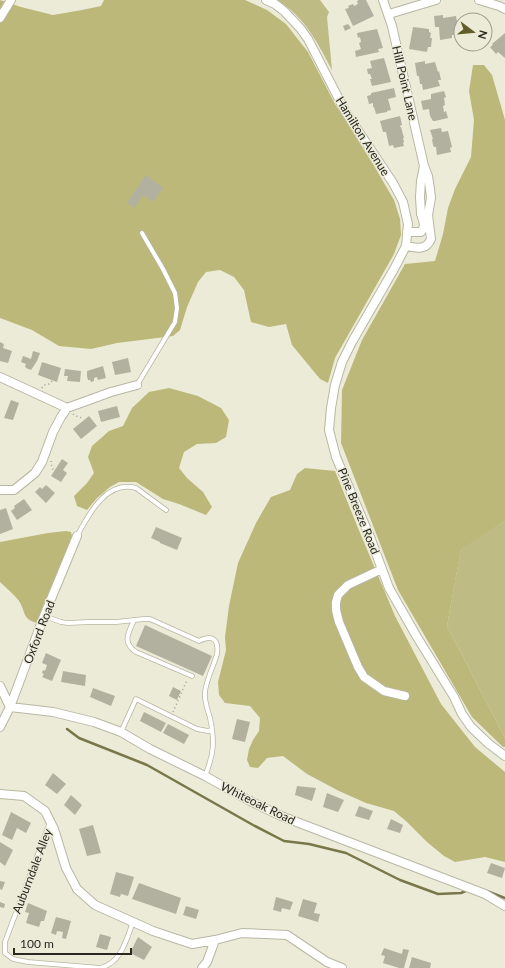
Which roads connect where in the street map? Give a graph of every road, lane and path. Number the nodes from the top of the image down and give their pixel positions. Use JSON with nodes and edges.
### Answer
{"nodes":[{"id":1,"x":11,"y":0,"type":"edge"},
{"id":2,"x":266,"y":0,"type":"edge"},
{"id":3,"x":383,"y":0,"type":"edge"},
{"id":4,"x":436,"y":0,"type":"edge"},
{"id":5,"x":479,"y":0,"type":"edge"},
{"id":6,"x":505,"y":9,"type":"edge"},
{"id":7,"x":389,"y":14,"type":"junction"},
{"id":8,"x":0,"y":18,"type":"edge"},
{"id":9,"x":425,"y":212,"type":"junction"},
{"id":10,"x":408,"y":232,"type":"junction"},
{"id":11,"x":142,"y":233,"type":"dead end"},
{"id":12,"x":406,"y":246,"type":"junction"},
{"id":13,"x":0,"y":377,"type":"edge"},
{"id":14,"x":52,"y":380,"type":"dead end"},
{"id":15,"x":137,"y":386,"type":"joint"},
{"id":16,"x":41,"y":390,"type":"dead end"},
{"id":17,"x":69,"y":410,"type":"junction"},
{"id":18,"x":83,"y":419,"type":"dead end"},
{"id":19,"x":48,"y":459,"type":"dead end"},
{"id":20,"x":54,"y":470,"type":"dead end"},
{"id":21,"x":0,"y":490,"type":"edge"},
{"id":22,"x":166,"y":510,"type":"dead end"},
{"id":23,"x":77,"y":536,"type":"joint"},
{"id":24,"x":382,"y":569,"type":"junction"},
{"id":25,"x":44,"y":616,"type":"junction"},
{"id":26,"x":134,"y":620,"type":"junction"},
{"id":27,"x":191,"y":676,"type":"joint"},
{"id":28,"x":0,"y":686,"type":"edge"},
{"id":29,"x":405,"y":696,"type":"dead end"},
{"id":30,"x":10,"y":707,"type":"junction"},
{"id":31,"x":170,"y":716,"type":"junction"},
{"id":32,"x":0,"y":727,"type":"edge"},
{"id":33,"x":212,"y":730,"type":"junction"},
{"id":34,"x":121,"y":732,"type":"junction"},
{"id":35,"x":505,"y":756,"type":"edge"},
{"id":36,"x":205,"y":776,"type":"junction"},
{"id":37,"x":0,"y":794,"type":"edge"},
{"id":38,"x":50,"y":822,"type":"junction"},
{"id":39,"x":505,"y":906,"type":"edge"},
{"id":40,"x":133,"y":922,"type":"junction"},
{"id":41,"x":215,"y":940,"type":"junction"},
{"id":42,"x":202,"y":968,"type":"edge"},
{"id":43,"x":342,"y":968,"type":"edge"}],
"edges":[{"from":1,"to":8,"type":"street"},
{"from":2,"to":10,"type":"street","name":"Hamilton Avenue"},
{"from":3,"to":7,"type":"street","name":"Hill Point Lane"},
{"from":4,"to":7,"type":"street"},
{"from":5,"to":6,"type":"street"},
{"from":7,"to":9,"type":"street","name":"Hill Point Lane"},
{"from":9,"to":10,"type":"street","name":"Hill Point Lane"},
{"from":9,"to":12,"type":"street","name":"Hill Point Lane"},
{"from":10,"to":12,"type":"street","name":"Hamilton Avenue"},
{"from":11,"to":15,"type":"lane"},
{"from":12,"to":24,"type":"street","name":"Pine Breeze Road"},
{"from":13,"to":17,"type":"street"},
{"from":14,"to":16,"type":"path"},
{"from":15,"to":17,"type":"street"},
{"from":17,"to":18,"type":"path"},
{"from":17,"to":21,"type":"street"},
{"from":19,"to":20,"type":"path"},
{"from":22,"to":23,"type":"lane"},
{"from":23,"to":25,"type":"street","name":"Oxford Road"},
{"from":24,"to":29,"type":"street"},
{"from":24,"to":35,"type":"street","name":"Pine Breeze Road"},
{"from":25,"to":26,"type":"lane"},
{"from":25,"to":30,"type":"street","name":"Oxford Road"},
{"from":26,"to":27,"type":"lane"},
{"from":26,"to":33,"type":"lane"},
{"from":27,"to":31,"type":"path"},
{"from":28,"to":30,"type":"street"},
{"from":30,"to":32,"type":"street","name":"Oxford Road"},
{"from":30,"to":34,"type":"street","name":"Whiteoak Road"},
{"from":31,"to":33,"type":"lane"},
{"from":31,"to":34,"type":"lane"},
{"from":33,"to":36,"type":"lane"},
{"from":34,"to":36,"type":"street","name":"Whiteoak Road"},
{"from":36,"to":39,"type":"street","name":"Whiteoak Road"},
{"from":37,"to":38,"type":"street"},
{"from":38,"to":40,"type":"street"},
{"from":38,"to":40,"type":"lane","name":"Auburndale Alley"},
{"from":40,"to":41,"type":"street"},
{"from":41,"to":42,"type":"street"},
{"from":41,"to":43,"type":"street"}]}
